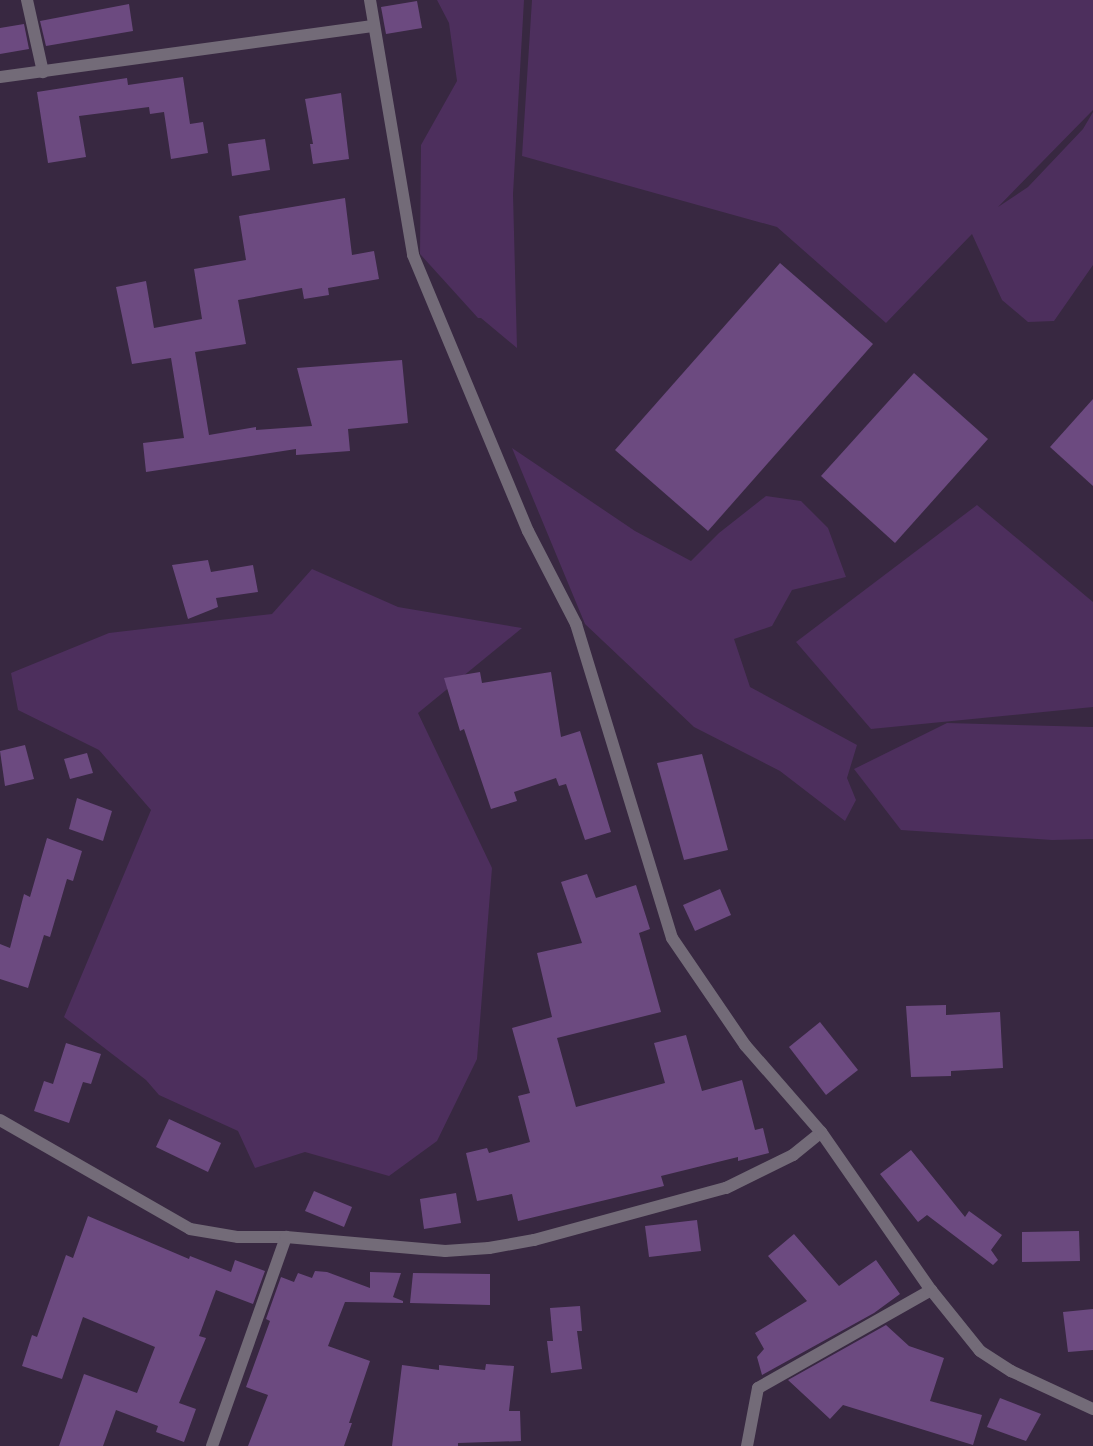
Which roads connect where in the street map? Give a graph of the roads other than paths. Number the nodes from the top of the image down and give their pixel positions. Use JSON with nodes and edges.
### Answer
{"nodes":[{"id":1,"x":27,"y":0,"type":"edge"},
{"id":2,"x":370,"y":0,"type":"edge"},
{"id":3,"x":373,"y":26,"type":"junction"},
{"id":4,"x":43,"y":72,"type":"junction"},
{"id":5,"x":0,"y":76,"type":"edge"},
{"id":6,"x":0,"y":1120,"type":"edge"},
{"id":7,"x":821,"y":1132,"type":"junction"},
{"id":8,"x":286,"y":1237,"type":"junction"},
{"id":9,"x":931,"y":1290,"type":"junction"},
{"id":10,"x":1093,"y":1409,"type":"edge"},
{"id":11,"x":212,"y":1446,"type":"edge"},
{"id":12,"x":747,"y":1446,"type":"edge"}],
"edges":[{"from":1,"to":4,"type":"street"},
{"from":2,"to":3,"type":"street"},
{"from":3,"to":4,"type":"street"},
{"from":3,"to":7,"type":"street"},
{"from":4,"to":5,"type":"street"},
{"from":6,"to":8,"type":"street"},
{"from":7,"to":8,"type":"street"},
{"from":7,"to":9,"type":"street"},
{"from":8,"to":11,"type":"street"},
{"from":9,"to":10,"type":"street"},
{"from":9,"to":12,"type":"street"}]}
